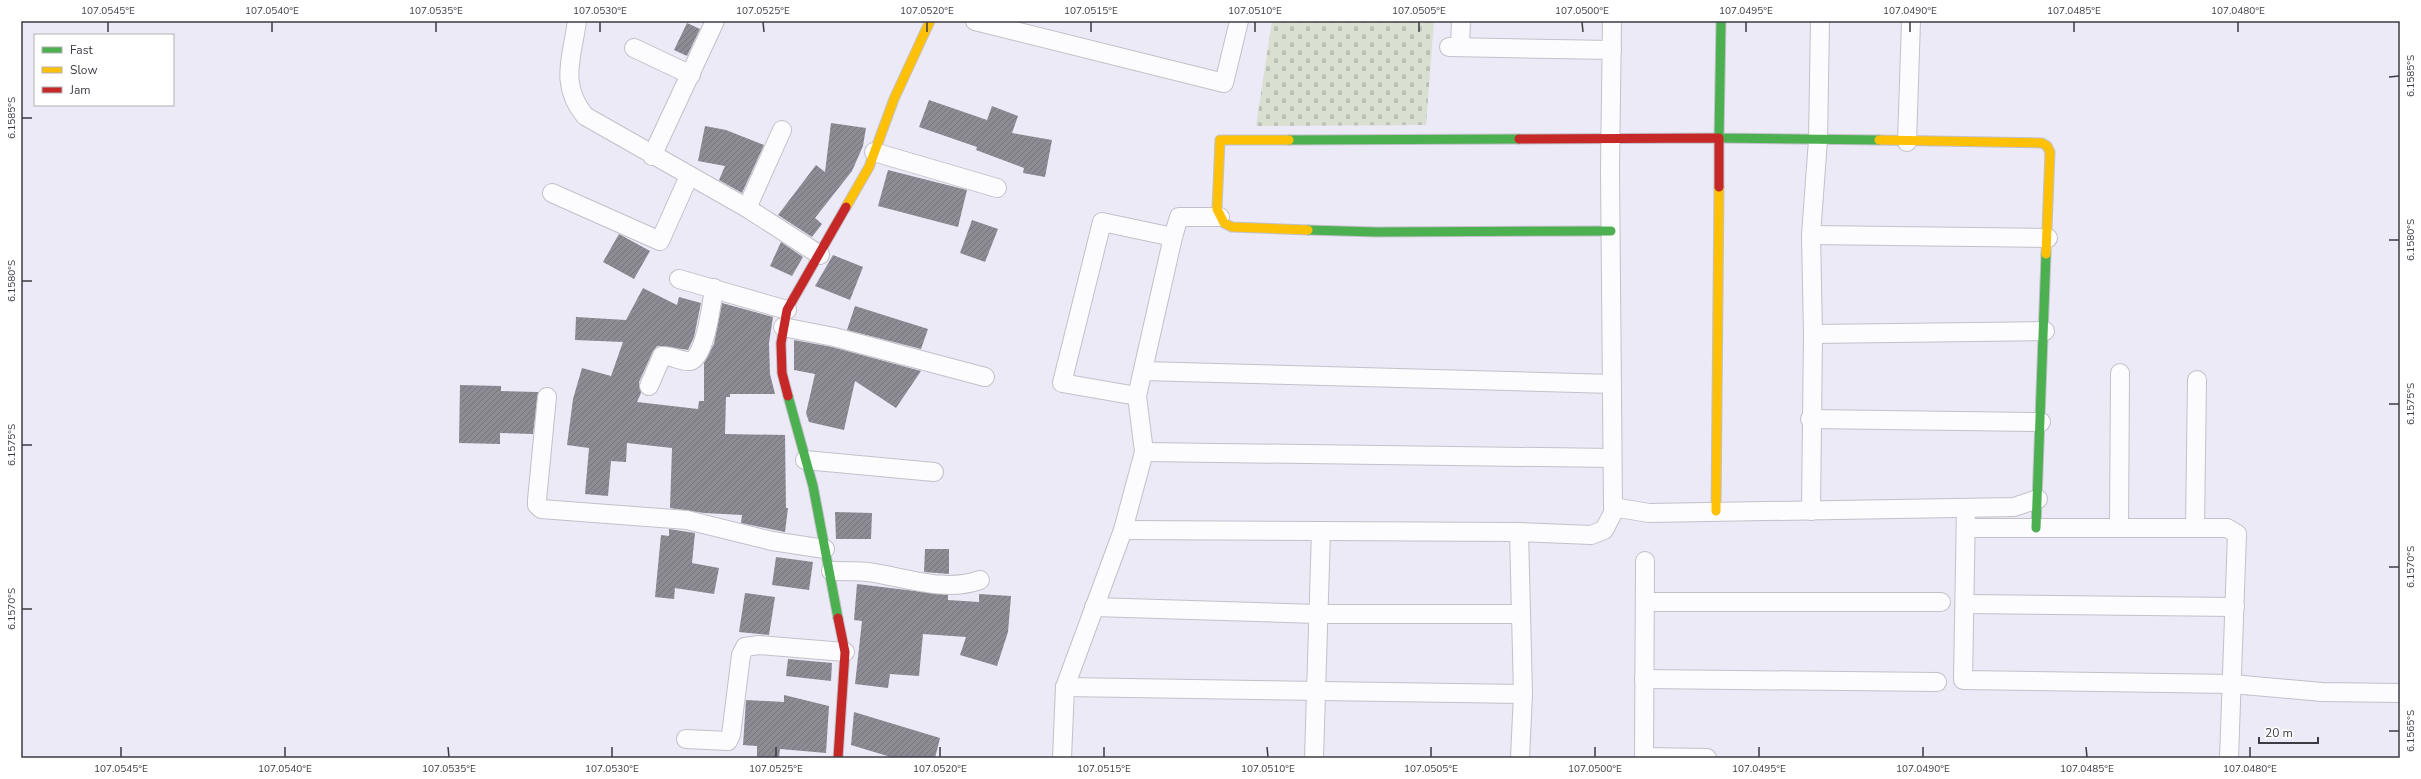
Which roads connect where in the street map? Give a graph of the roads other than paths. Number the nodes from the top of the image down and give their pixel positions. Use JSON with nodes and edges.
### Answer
{"nodes":[{"id":1,"x":577,"y":21,"type":"edge"},
{"id":2,"x":715,"y":21,"type":"edge"},
{"id":3,"x":930,"y":21,"type":"edge"},
{"id":4,"x":975,"y":21,"type":"edge"},
{"id":5,"x":1239,"y":21,"type":"edge"},
{"id":6,"x":1461,"y":21,"type":"edge"},
{"id":7,"x":1612,"y":21,"type":"edge"},
{"id":8,"x":1721,"y":21,"type":"edge"},
{"id":9,"x":1820,"y":21,"type":"edge"},
{"id":10,"x":1911,"y":21,"type":"edge"},
{"id":11,"x":634,"y":48,"type":"dead end"},
{"id":12,"x":1612,"y":50,"type":"junction"},
{"id":13,"x":691,"y":75,"type":"junction"},
{"id":14,"x":782,"y":130,"type":"dead end"},
{"id":15,"x":1611,"y":138,"type":"junction"},
{"id":16,"x":1719,"y":138,"type":"junction"},
{"id":17,"x":1818,"y":140,"type":"junction"},
{"id":18,"x":1908,"y":142,"type":"junction"},
{"id":19,"x":874,"y":152,"type":"junction"},
{"id":20,"x":652,"y":156,"type":"junction"},
{"id":21,"x":689,"y":176,"type":"junction"},
{"id":22,"x":997,"y":188,"type":"dead end"},
{"id":23,"x":552,"y":193,"type":"dead end"},
{"id":24,"x":747,"y":208,"type":"junction"},
{"id":25,"x":1220,"y":217,"type":"junction"},
{"id":26,"x":1611,"y":231,"type":"junction"},
{"id":27,"x":1810,"y":235,"type":"junction"},
{"id":28,"x":1173,"y":237,"type":"junction"},
{"id":29,"x":2048,"y":238,"type":"junction"},
{"id":30,"x":820,"y":255,"type":"junction"},
{"id":31,"x":679,"y":279,"type":"dead end"},
{"id":32,"x":714,"y":288,"type":"junction"},
{"id":33,"x":787,"y":310,"type":"junction"},
{"id":34,"x":784,"y":327,"type":"junction"},
{"id":35,"x":2045,"y":331,"type":"junction"},
{"id":36,"x":1813,"y":334,"type":"junction"},
{"id":37,"x":1143,"y":371,"type":"junction"},
{"id":38,"x":2120,"y":373,"type":"dead end"},
{"id":39,"x":984,"y":377,"type":"dead end"},
{"id":40,"x":2197,"y":380,"type":"dead end"},
{"id":41,"x":1612,"y":384,"type":"junction"},
{"id":42,"x":649,"y":386,"type":"dead end"},
{"id":43,"x":1137,"y":396,"type":"junction"},
{"id":44,"x":547,"y":397,"type":"dead end"},
{"id":45,"x":1810,"y":418,"type":"junction"},
{"id":46,"x":2041,"y":422,"type":"junction"},
{"id":47,"x":1144,"y":452,"type":"junction"},
{"id":48,"x":1612,"y":458,"type":"junction"},
{"id":49,"x":805,"y":460,"type":"junction"},
{"id":50,"x":934,"y":472,"type":"dead end"},
{"id":51,"x":2038,"y":499,"type":"junction"},
{"id":52,"x":1966,"y":508,"type":"junction"},
{"id":53,"x":1615,"y":509,"type":"junction"},
{"id":54,"x":1716,"y":510,"type":"junction"},
{"id":55,"x":1811,"y":511,"type":"junction"},
{"id":56,"x":1966,"y":528,"type":"junction"},
{"id":57,"x":2036,"y":528,"type":"junction"},
{"id":58,"x":2119,"y":528,"type":"junction"},
{"id":59,"x":2195,"y":528,"type":"junction"},
{"id":60,"x":1123,"y":530,"type":"junction"},
{"id":61,"x":1321,"y":531,"type":"junction"},
{"id":62,"x":1519,"y":532,"type":"junction"},
{"id":63,"x":825,"y":549,"type":"junction"},
{"id":64,"x":1645,"y":562,"type":"dead end"},
{"id":65,"x":831,"y":571,"type":"junction"},
{"id":66,"x":980,"y":580,"type":"dead end"},
{"id":67,"x":1645,"y":602,"type":"junction"},
{"id":68,"x":1941,"y":602,"type":"dead end"},
{"id":69,"x":1965,"y":604,"type":"junction"},
{"id":70,"x":2235,"y":606,"type":"junction"},
{"id":71,"x":1094,"y":607,"type":"junction"},
{"id":72,"x":1318,"y":614,"type":"junction"},
{"id":73,"x":1521,"y":614,"type":"junction"},
{"id":74,"x":845,"y":652,"type":"junction"},
{"id":75,"x":1644,"y":679,"type":"junction"},
{"id":76,"x":1937,"y":682,"type":"dead end"},
{"id":77,"x":2232,"y":684,"type":"junction"},
{"id":78,"x":1065,"y":686,"type":"junction"},
{"id":79,"x":1316,"y":691,"type":"junction"},
{"id":80,"x":2400,"y":693,"type":"edge"},
{"id":81,"x":1523,"y":694,"type":"junction"},
{"id":82,"x":686,"y":739,"type":"dead end"},
{"id":83,"x":838,"y":758,"type":"edge"},
{"id":84,"x":1062,"y":758,"type":"edge"},
{"id":85,"x":1314,"y":758,"type":"edge"},
{"id":86,"x":1520,"y":758,"type":"edge"},
{"id":87,"x":1644,"y":758,"type":"edge"},
{"id":88,"x":1707,"y":758,"type":"edge"},
{"id":89,"x":2229,"y":758,"type":"edge"}],
"edges":[{"from":1,"to":20,"type":"street"},
{"from":2,"to":13,"type":"street"},
{"from":3,"to":19,"type":"street"},
{"from":4,"to":5,"type":"street"},
{"from":6,"to":12,"type":"street"},
{"from":7,"to":12,"type":"street"},
{"from":8,"to":16,"type":"street"},
{"from":9,"to":17,"type":"street"},
{"from":10,"to":18,"type":"street"},
{"from":11,"to":13,"type":"street"},
{"from":12,"to":15,"type":"street"},
{"from":13,"to":20,"type":"street"},
{"from":14,"to":24,"type":"street"},
{"from":15,"to":16,"type":"street"},
{"from":15,"to":25,"type":"street"},
{"from":15,"to":26,"type":"street"},
{"from":16,"to":17,"type":"street"},
{"from":16,"to":54,"type":"street"},
{"from":17,"to":18,"type":"street"},
{"from":17,"to":27,"type":"street"},
{"from":18,"to":29,"type":"street"},
{"from":19,"to":22,"type":"street"},
{"from":19,"to":30,"type":"street"},
{"from":20,"to":21,"type":"street"},
{"from":21,"to":23,"type":"street"},
{"from":21,"to":24,"type":"street"},
{"from":24,"to":30,"type":"street"},
{"from":25,"to":26,"type":"street"},
{"from":25,"to":28,"type":"street"},
{"from":26,"to":41,"type":"street"},
{"from":27,"to":29,"type":"street"},
{"from":27,"to":36,"type":"street"},
{"from":28,"to":37,"type":"street"},
{"from":28,"to":43,"type":"street"},
{"from":29,"to":35,"type":"street"},
{"from":30,"to":33,"type":"street"},
{"from":31,"to":32,"type":"street"},
{"from":32,"to":33,"type":"street"},
{"from":32,"to":42,"type":"street"},
{"from":33,"to":34,"type":"street"},
{"from":34,"to":39,"type":"street"},
{"from":34,"to":49,"type":"street"},
{"from":35,"to":36,"type":"street"},
{"from":35,"to":46,"type":"street"},
{"from":36,"to":45,"type":"street"},
{"from":37,"to":41,"type":"street"},
{"from":37,"to":43,"type":"street"},
{"from":38,"to":58,"type":"street"},
{"from":40,"to":59,"type":"street"},
{"from":41,"to":48,"type":"street"},
{"from":43,"to":47,"type":"street"},
{"from":44,"to":63,"type":"street"},
{"from":45,"to":46,"type":"street"},
{"from":45,"to":55,"type":"street"},
{"from":46,"to":51,"type":"street"},
{"from":47,"to":48,"type":"street"},
{"from":47,"to":60,"type":"street"},
{"from":48,"to":53,"type":"street"},
{"from":49,"to":50,"type":"street"},
{"from":49,"to":63,"type":"street"},
{"from":51,"to":52,"type":"street"},
{"from":51,"to":57,"type":"street"},
{"from":52,"to":55,"type":"street"},
{"from":52,"to":56,"type":"street"},
{"from":53,"to":54,"type":"street"},
{"from":53,"to":62,"type":"street"},
{"from":54,"to":55,"type":"street"},
{"from":56,"to":57,"type":"street"},
{"from":56,"to":69,"type":"street"},
{"from":57,"to":58,"type":"street"},
{"from":58,"to":59,"type":"street"},
{"from":59,"to":70,"type":"street"},
{"from":60,"to":61,"type":"street"},
{"from":60,"to":71,"type":"street"},
{"from":61,"to":62,"type":"street"},
{"from":61,"to":72,"type":"street"},
{"from":62,"to":73,"type":"street"},
{"from":63,"to":65,"type":"street"},
{"from":64,"to":67,"type":"street"},
{"from":65,"to":66,"type":"street"},
{"from":65,"to":74,"type":"street"},
{"from":67,"to":68,"type":"street"},
{"from":67,"to":75,"type":"street"},
{"from":69,"to":70,"type":"street"},
{"from":69,"to":77,"type":"street"},
{"from":70,"to":77,"type":"street"},
{"from":71,"to":72,"type":"street"},
{"from":71,"to":78,"type":"street"},
{"from":72,"to":73,"type":"street"},
{"from":72,"to":79,"type":"street"},
{"from":73,"to":81,"type":"street"},
{"from":74,"to":82,"type":"street"},
{"from":74,"to":83,"type":"street"},
{"from":75,"to":76,"type":"street"},
{"from":75,"to":87,"type":"street"},
{"from":77,"to":80,"type":"street"},
{"from":77,"to":89,"type":"street"},
{"from":78,"to":79,"type":"street"},
{"from":78,"to":84,"type":"street"},
{"from":79,"to":81,"type":"street"},
{"from":79,"to":85,"type":"street"},
{"from":81,"to":86,"type":"street"},
{"from":87,"to":88,"type":"street"}]}
